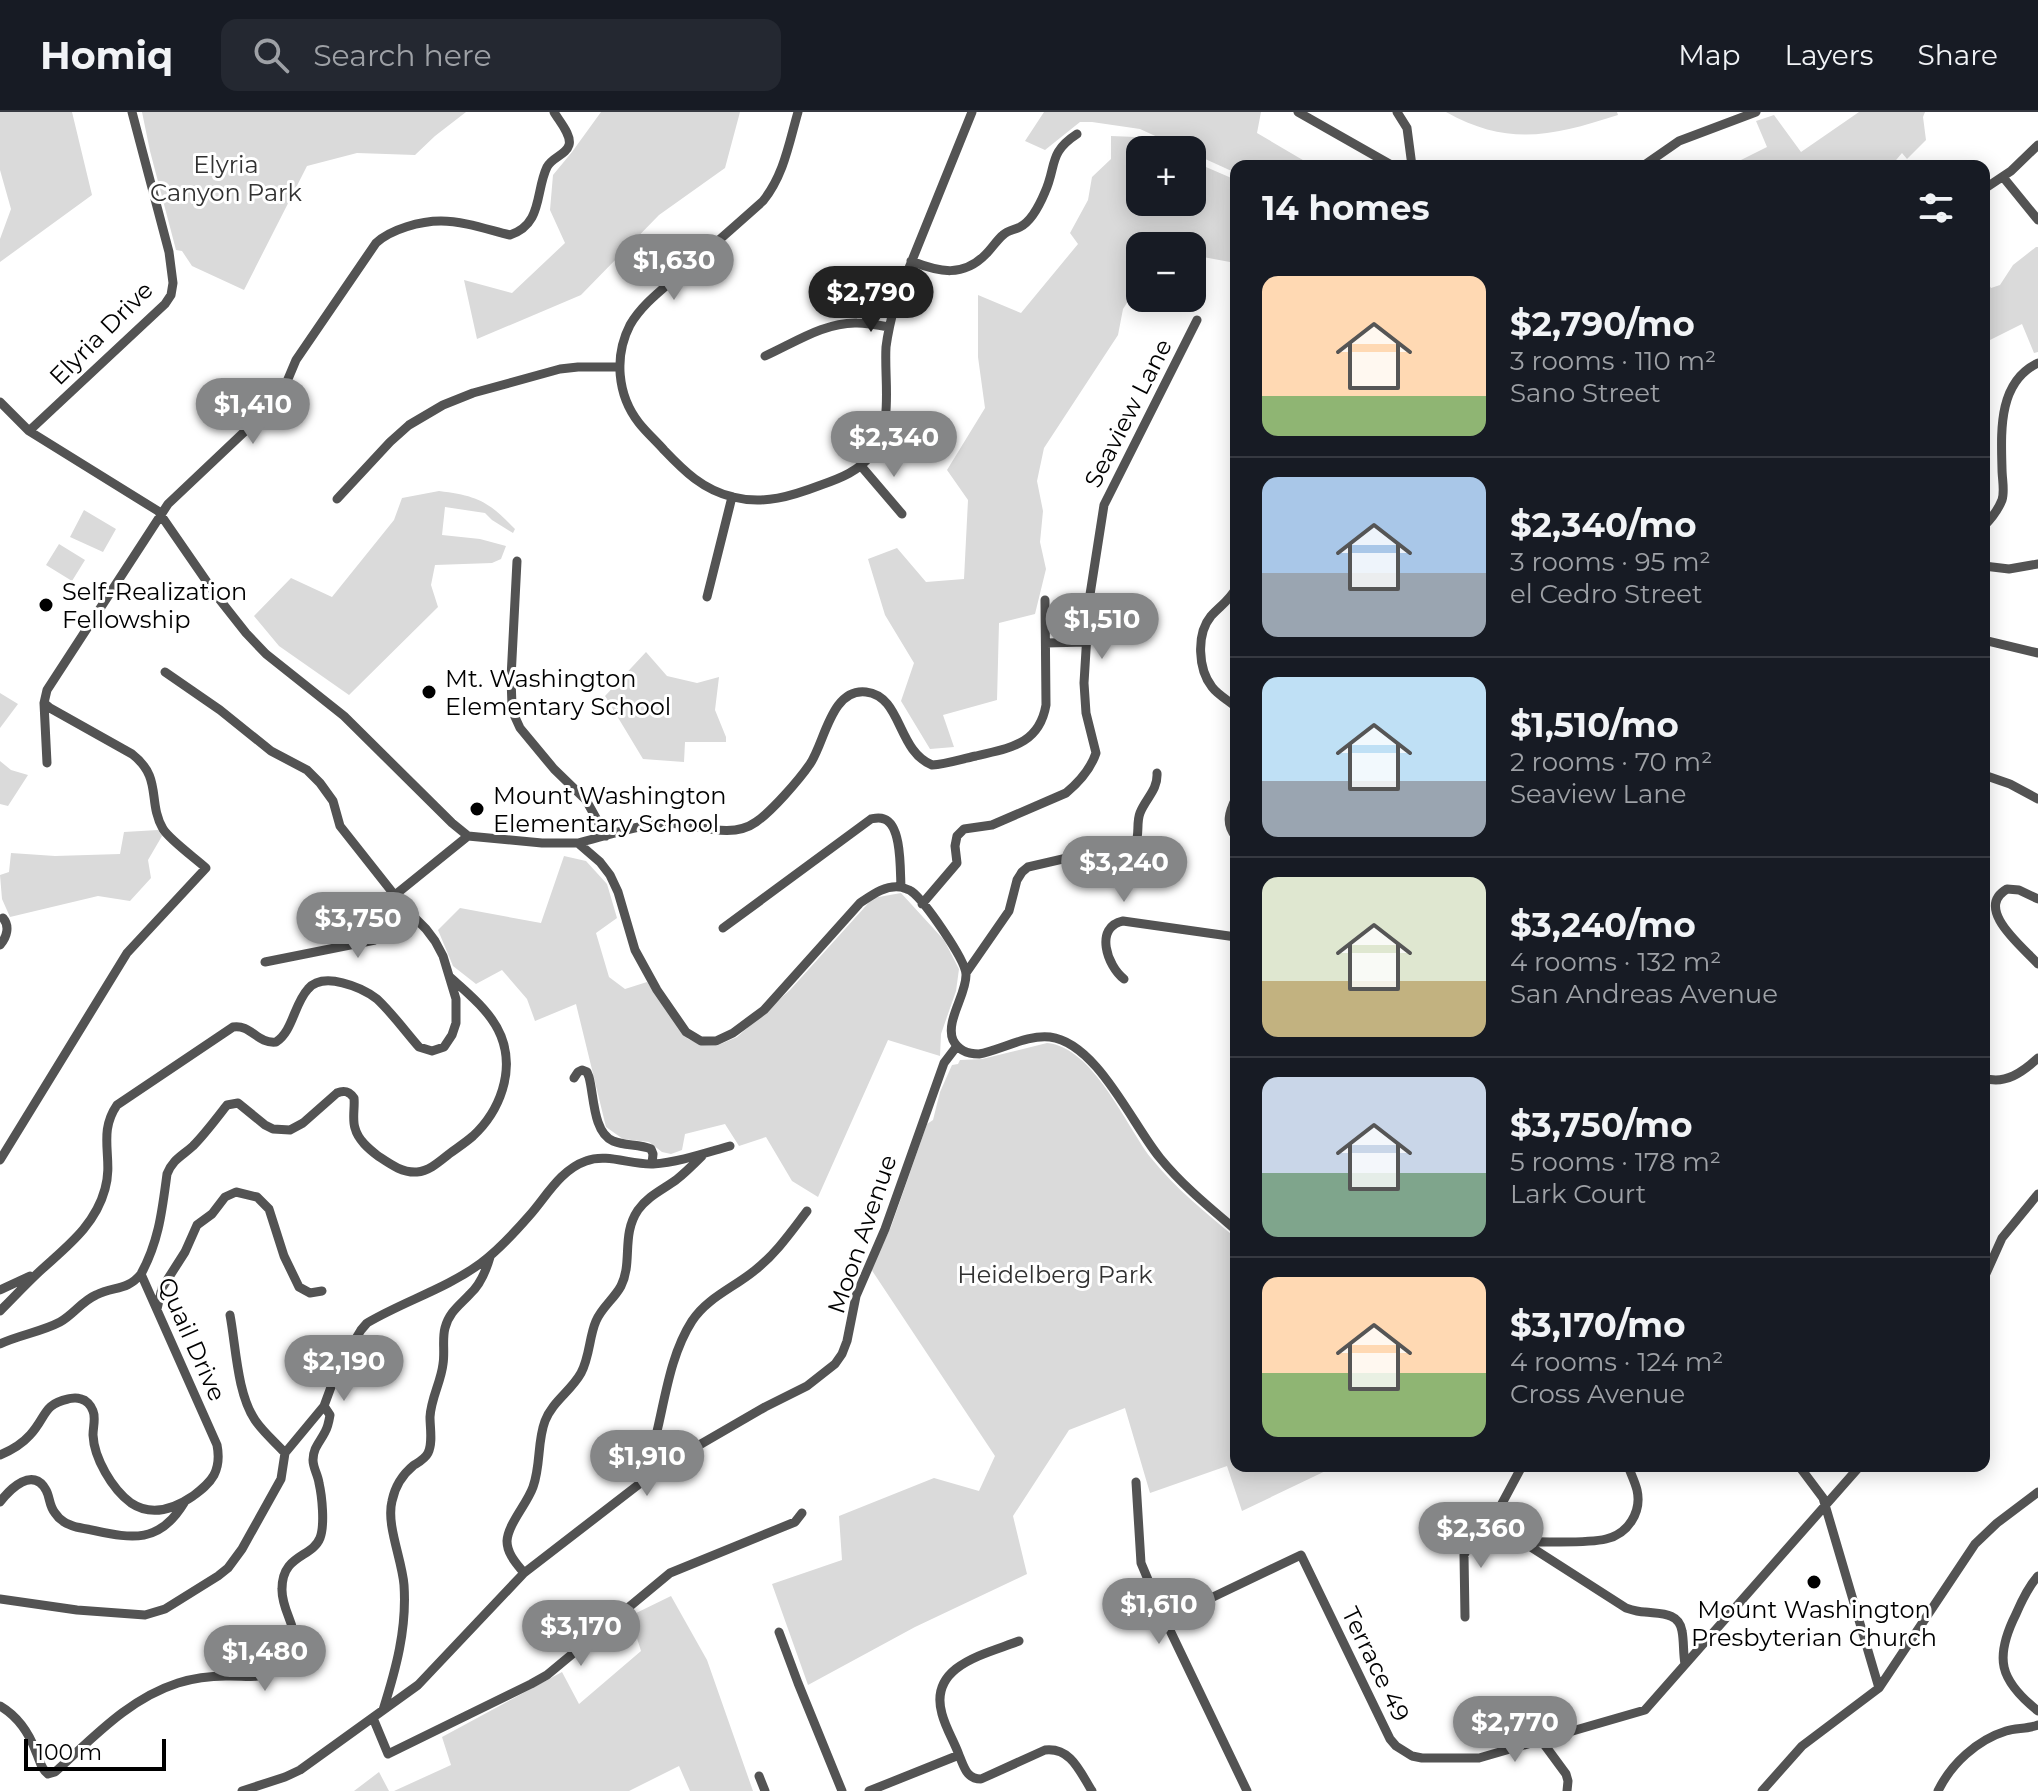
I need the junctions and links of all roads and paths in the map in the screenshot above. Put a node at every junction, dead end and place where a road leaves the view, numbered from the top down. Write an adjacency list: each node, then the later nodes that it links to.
1 (132, 112): 23 (street, Elyria Drive)
2 (554, 112): 27 (street)
3 (798, 112): 21 (street)
4 (972, 112): 16 (street)
5 (1298, 112): 10 (street)
6 (1397, 112): 11 (street)
7 (1756, 112): 12 (street)
8 (1077, 134): 16 (street)
9 (2038, 145): 13 (street)
10 (1382, 160)
11 (1411, 160)
12 (1652, 160)
13 (2003, 177): 14 (street); 15 (street)
14 (1990, 185)
15 (2038, 220)
16 (911, 261): 18 (street)
17 (1197, 320): 37 (street, Seaview Lane)
18 (889, 327): 19 (street); 24 (street)
19 (765, 356)
20 (2038, 363): 29 (street)
21 (620, 367): 25 (street); 26 (street)
22 (0, 402): 23 (street)
23 (29, 431): 27 (street)
24 (861, 466): 25 (street); 28 (street)
25 (732, 497): 33 (street)
26 (337, 499)
27 (162, 514): 41 (street); 47 (street)
28 (902, 514)
29 (1990, 519)
30 (517, 561): 48 (street)
31 (2038, 564): 32 (street)
32 (1990, 567)
33 (707, 597)
34 (1230, 598): 42 (street)
35 (1045, 600): 38 (street)
36 (1990, 641): 39 (street)
37 (1086, 642): 38 (street); 53 (street, Seaview Lane)
38 (1046, 643): 48 (street)
39 (2038, 653)
40 (165, 672): 51 (street)
41 (44, 703): 43 (street); 69 (street)
42 (1230, 703)
43 (47, 763)
44 (1157, 773): 60 (street)
45 (1990, 777): 46 (street)
46 (2038, 799)
47 (468, 836): 49 (street); 51 (street)
48 (606, 836): 49 (street)
49 (578, 843): 50 (street)
50 (901, 887): 53 (street); 55 (street)
51 (395, 895): 58 (street); 61 (street)
52 (2038, 899): 59 (street)
53 (922, 904): 60 (street)
54 (3, 918): 57 (street)
55 (723, 928)
56 (1230, 936): 62 (street)
57 (0, 945)
58 (265, 962)
59 (2038, 964)
60 (966, 973): 63 (street)
61 (449, 976): 76 (street); 77 (street, Quail Drive)
62 (1124, 979)
63 (957, 1046): 73 (street); 91 (street, Moon Avenue)
64 (2038, 1058): 66 (street)
65 (574, 1078): 70 (street)
66 (1990, 1080)
67 (730, 1146): 68 (street)
68 (705, 1153): 70 (street); 101 (street)
69 (0, 1160)
70 (652, 1164): 74 (street)
71 (2038, 1194): 75 (street)
72 (807, 1211): 91 (street)
73 (1230, 1225)
74 (491, 1256): 84 (street); 111 (street)
75 (1990, 1265)
76 (42, 1269): 78 (street); 81 (street)
77 (141, 1274): 80 (street, Quail Drive); 83 (street)
78 (0, 1290)
79 (322, 1291): 80 (street)
80 (157, 1309): 94 (street, Quail Drive)
81 (0, 1311)
82 (230, 1315): 85 (street)
83 (0, 1344)
84 (324, 1406): 85 (street); 110 (street)
85 (285, 1453): 103 (street)
86 (0, 1455): 94 (street, Quail Drive)
87 (1519, 1472): 99 (street)
88 (1630, 1472): 100 (street)
89 (1804, 1472): 96 (street)
90 (1855, 1472): 96 (street, Terrace 49)
91 (644, 1477): 101 (street, Moon Avenue)
92 (1136, 1482): 105 (street)
93 (2034, 1496): 97 (street); 109 (street)
94 (190, 1498): 95 (street)
95 (0, 1502)
96 (1825, 1506): 108 (street, Terrace 49); 109 (street)
97 (2038, 1507)
98 (802, 1513): 113 (street)
99 (1492, 1522): 100 (street); 104 (street)
100 (1523, 1542): 108 (street)
101 (524, 1573): 111 (street, Moon Avenue)
102 (2038, 1576): 112 (street)
103 (0, 1599)
104 (1465, 1617)
105 (1165, 1620): 115 (street, Terrace 49); 123 (street)
106 (779, 1632): 120 (street)
107 (1019, 1641): 116 (street)
108 (1685, 1664): 115 (street, Terrace 49)
109 (1879, 1688): 125 (street)
110 (0, 1706)
111 (383, 1710): 113 (street, Moon Avenue)
112 (2038, 1711)
113 (373, 1718): 118 (street, Moon Avenue)
114 (2038, 1725): 126 (street)
115 (1541, 1740): 124 (street)
116 (959, 1755): 121 (street); 122 (street)
117 (759, 1776): 119 (street)
118 (242, 1791)
119 (765, 1791)
120 (842, 1791)
121 (869, 1791)
122 (1092, 1791)
123 (1247, 1791)
124 (1567, 1791)
125 (1762, 1791)
126 (1938, 1791)

